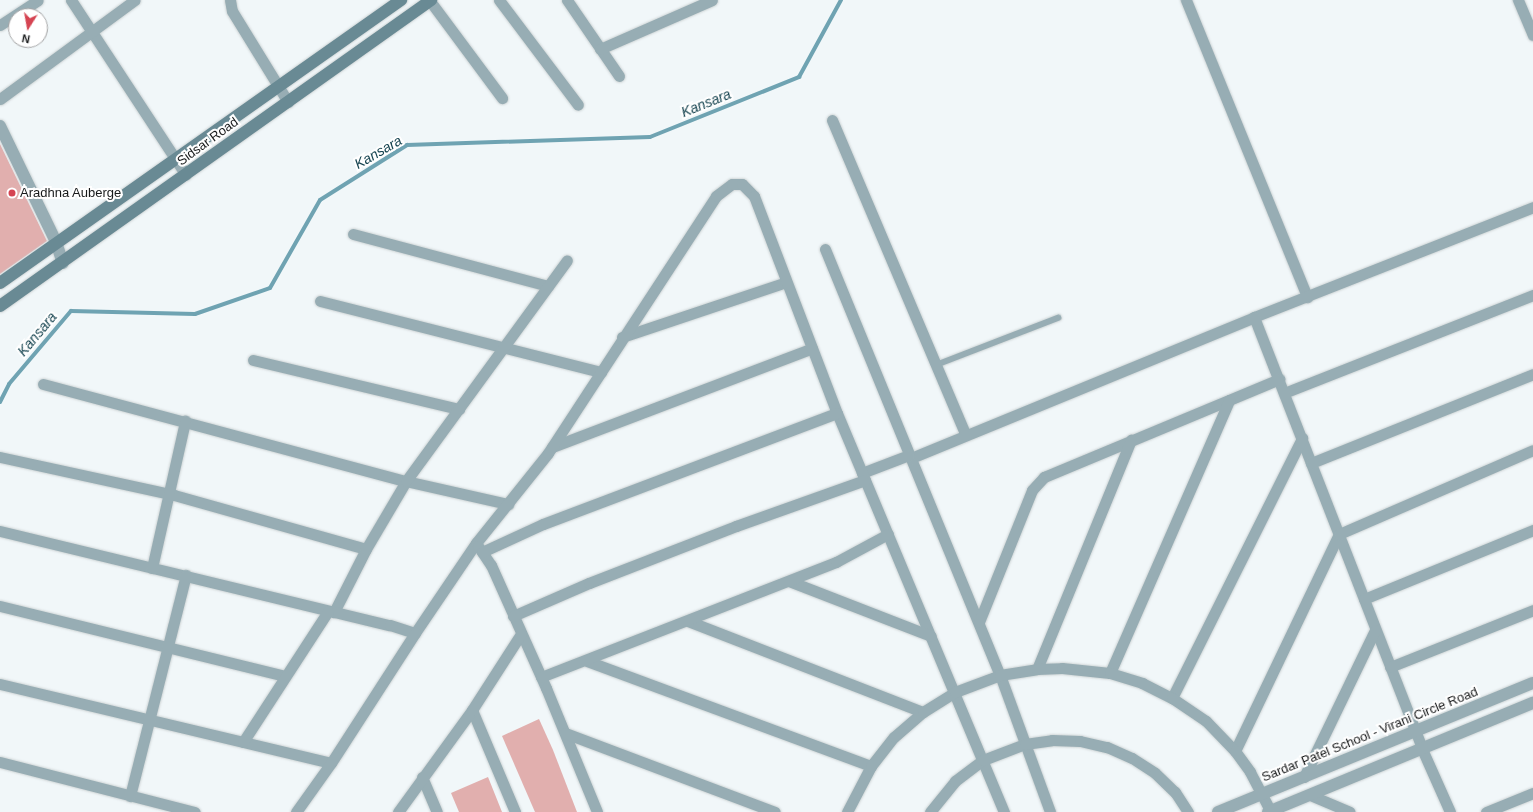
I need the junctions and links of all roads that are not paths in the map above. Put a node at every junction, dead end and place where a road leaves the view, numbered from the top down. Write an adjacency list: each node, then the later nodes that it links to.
1 (38, 0): 12 (street)
2 (71, 0): 13 (street)
3 (135, 0): 13 (street)
4 (230, 0): 17 (street)
5 (401, 0): 17 (main road, Sidsar Road)
6 (430, 0): 18 (street); 20 (main road, Sidsar Road)
7 (499, 0): 21 (street)
8 (567, 0): 15 (street)
9 (712, 0): 15 (street)
10 (1186, 0): 36 (street)
11 (1518, 0): 14 (street)
12 (0, 25)
13 (92, 32): 19 (street); 24 (street)
14 (1533, 35)
15 (600, 49): 16 (street)
16 (618, 76)
17 (279, 86): 20 (street); 24 (main road, Sidsar Road)
18 (502, 98)
19 (0, 99)
20 (288, 102): 25 (main road, Sidsar Road)
21 (578, 105)
22 (832, 120): 45 (street)
23 (0, 126): 28 (street)
24 (175, 159): 25 (street); 28 (main road, Sidsar Road)
25 (186, 175): 31 (main road, Sidsar Road)
26 (1533, 207): 36 (street)
27 (353, 234): 34 (street)
28 (56, 242): 31 (street); 33 (main road, Sidsar Road)
29 (825, 249): 61 (street)
30 (567, 260): 34 (street)
31 (63, 263): 38 (main road, Sidsar Road)
32 (786, 282): 41 (street); 41 (street); 43 (street)
33 (0, 283)
34 (548, 286): 42 (street)
35 (1533, 295): 50 (street)
36 (1307, 297): 39 (street)
37 (320, 302): 42 (street)
38 (0, 306)
39 (1254, 317): 48 (street); 55 (street)
40 (1058, 318): 45 (lane)
41 (622, 337): 46 (street)
42 (504, 348): 46 (street); 52 (street)
43 (812, 348): 53 (street); 58 (street)
44 (253, 360): 52 (street)
45 (936, 365): 55 (street)
46 (601, 372): 58 (street)
47 (1533, 374): 62 (street)
48 (1279, 379): 50 (street); 51 (street)
49 (43, 384): 54 (street)
50 (1284, 393): 56 (street)
51 (1229, 400): 57 (street); 91 (street)
52 (459, 409): 64 (street)
53 (837, 413): 63 (street); 71 (street)
54 (185, 421): 64 (street); 65 (street)
55 (966, 435): 61 (street)
56 (1302, 438): 62 (street); 98 (street)
57 (1131, 440): 82 (street); 90 (street)
58 (552, 447): 66 (street)
59 (1533, 450): 70 (street)
60 (0, 457): 65 (street)
61 (910, 457): 63 (street); 82 (street)
62 (1311, 463): 70 (street)
63 (863, 477): 69 (street); 80 (street)
64 (406, 481): 66 (street); 72 (street)
65 (168, 493): 72 (street); 73 (street)
66 (508, 504): 71 (street)
67 (1533, 530): 76 (street)
68 (0, 531): 73 (street)
69 (888, 534): 75 (street); 86 (street)
70 (1339, 534): 76 (street); 108 (street)
71 (479, 547): 80 (street); 84 (street)
72 (366, 549): 79 (street)
73 (152, 568): 74 (street)
74 (186, 575): 79 (street); 87 (street)
75 (789, 580): 81 (street); 86 (street)
76 (1364, 599): 83 (street)
77 (0, 606): 87 (street)
78 (1533, 610): 89 (street)
79 (331, 611): 84 (street); 93 (street)
80 (513, 616): 85 (street)
81 (688, 621): 88 (street); 101 (street)
82 (979, 622): 92 (street)
83 (1376, 630): 89 (street); 114 (street)
84 (415, 633): 111 (street)
85 (521, 634): 94 (street); 100 (street)
86 (931, 636): 97 (street)
87 (166, 647): 93 (street); 102 (street)
88 (587, 661): 94 (street); 112 (street)
89 (1390, 667): 103 (street)
90 (1037, 668): 91 (street); 92 (street)
91 (1110, 673): 98 (street)
92 (1000, 675): 97 (street); 106 (street)
93 (286, 676): 105 (street)
94 (541, 677): 104 (street)
95 (0, 684): 102 (street)
96 (1533, 684): 103 (street, Sardar Patel School - Virani Circle Road)
97 (955, 692): 101 (street); 109 (street)
98 (1172, 698): 108 (street)
99 (1533, 704): 107 (street)
100 (472, 710): 113 (street); 123 (street)
101 (923, 712): 112 (street)
102 (147, 719): 105 (street); 118 (street)
103 (1415, 732): 107 (street); 114 (street, Sardar Patel School - Virani Circle Road)
104 (565, 733): 124 (street); 125 (street)
105 (243, 742): 111 (street)
106 (1025, 744): 109 (street); 129 (street); 130 (street)
107 (1422, 749): 117 (street); 134 (street)
108 (1235, 751): 116 (street)
109 (983, 760): 127 (street); 128 (street)
110 (0, 762): 118 (street)
111 (331, 763): 120 (street)
112 (871, 766): 126 (street)
113 (422, 777): 121 (street); 122 (street)
114 (1304, 777): 116 (street, Sardar Patel School - Virani Circle Road)
115 (1533, 793): 135 (street)
116 (1263, 794): 131 (street, Sardar Patel School - Virani Circle Road); 132 (street)
117 (1310, 795): 132 (street); 133 (street)
118 (130, 796): 119 (street)
119 (195, 812)
120 (296, 812)
121 (398, 812)
122 (437, 812)
123 (515, 812)
124 (597, 812)
125 (775, 812)
126 (848, 812)
127 (930, 812)
128 (1004, 812)
129 (1050, 812)
130 (1188, 812)
131 (1218, 812)
132 (1270, 812)
133 (1350, 812)
134 (1450, 812)
135 (1486, 812)

